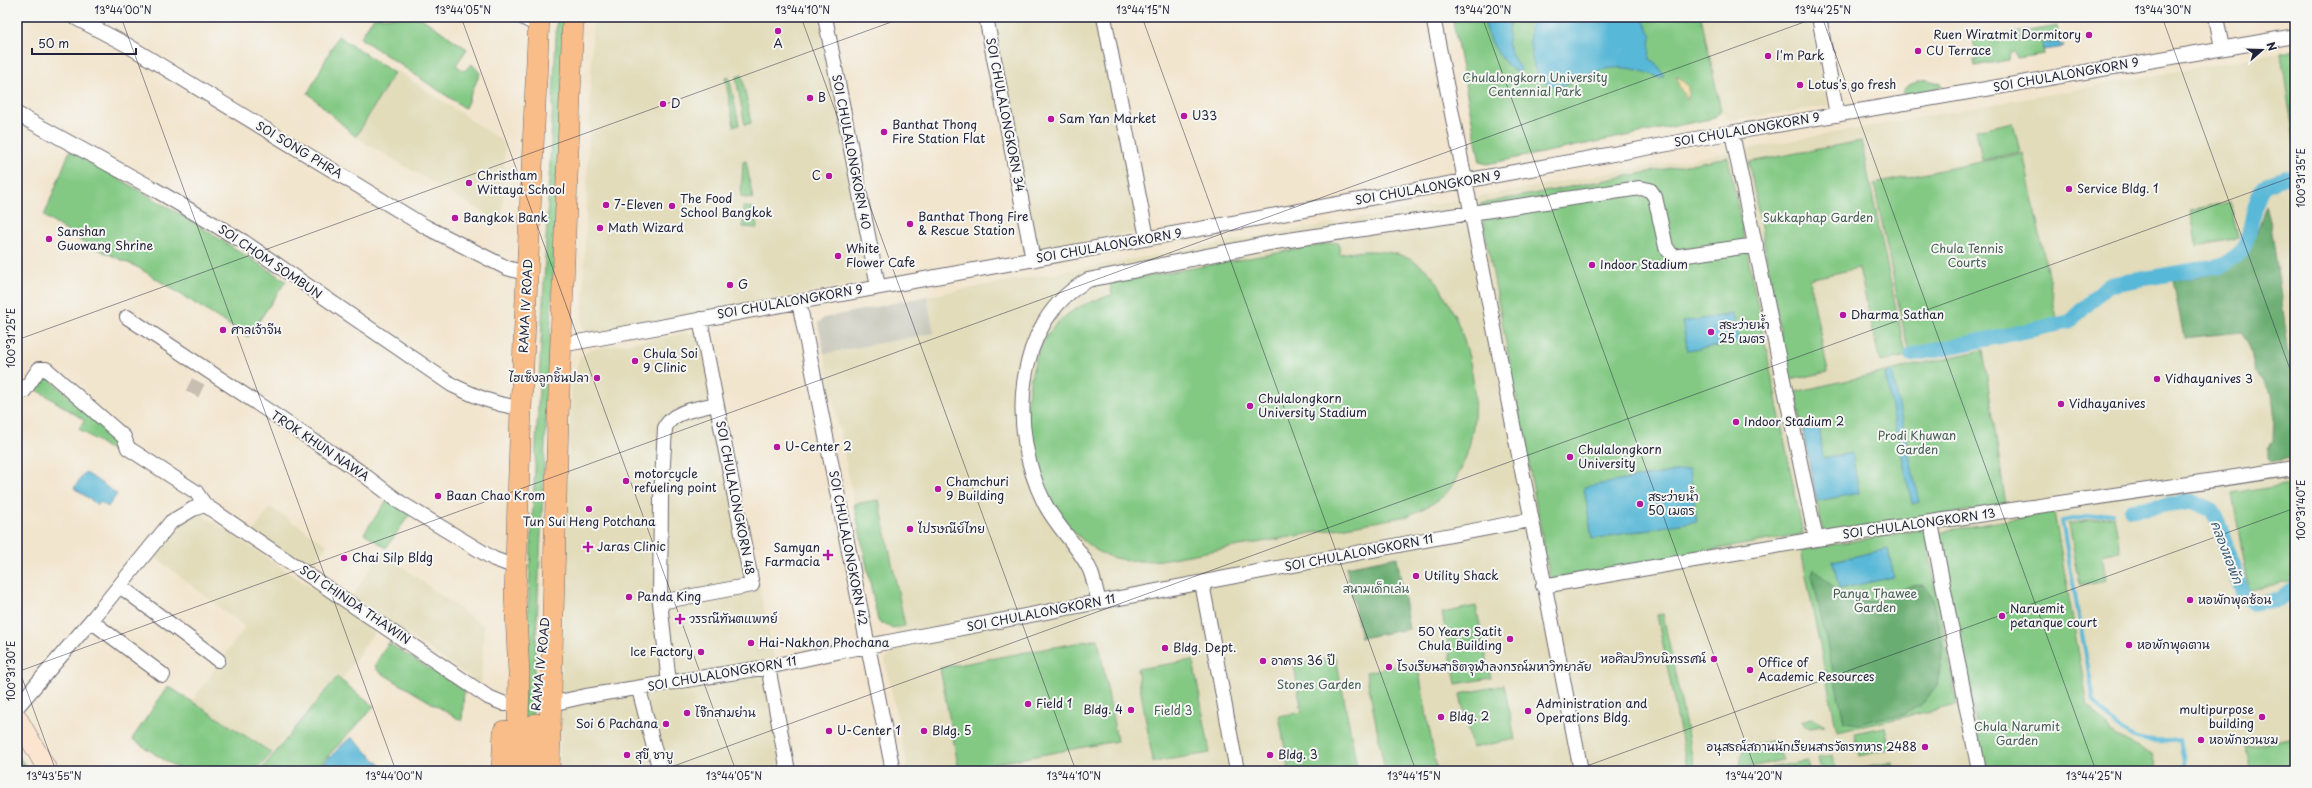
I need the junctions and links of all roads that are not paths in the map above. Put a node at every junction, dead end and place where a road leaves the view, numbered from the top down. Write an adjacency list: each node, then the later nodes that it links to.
1 (74, 17): 20 (street, SOI SONG PHRA)
2 (573, 17): 25 (main road, RAMA IV ROAD)
3 (825, 17): 21 (street, SOI CHULALONGKORN 40)
4 (986, 17): 19 (street, SOI CHULALONGKORN 34)
5 (1104, 17): 17 (street)
6 (1433, 17): 15 (street)
7 (1819, 17): 13 (street)
8 (2216, 17): 11 (street)
9 (533, 20): 20 (main road, RAMA IV ROAD)
10 (2295, 36): 11 (street, SOI CHULALONGKORN 9)
11 (2222, 48): 13 (street, SOI CHULALONGKORN 9)
12 (17, 114): 28 (street, SOI CHOM SOMBUN)
13 (1837, 115): 14 (street, SOI CHULALONGKORN 9)
14 (1732, 133): 15 (street, SOI CHULALONGKORN 9); 18 (street)
15 (1465, 181): 16 (street); 17 (street, SOI CHULALONGKORN 9)
16 (1470, 212): 18 (street); 31 (street); 41 (street)
17 (1147, 238): 19 (street, SOI CHULALONGKORN 9)
18 (1756, 245): 33 (street)
19 (1033, 260): 21 (street, SOI CHULALONGKORN 9)
20 (528, 274): 28 (main road, RAMA IV ROAD)
21 (878, 286): 22 (street, SOI CHULALONGKORN 9)
22 (799, 302): 24 (street, SOI CHULALONGKORN 9); 43 (street, SOI CHULALONGKORN 42)
23 (127, 317): 35 (street, TROK KHUN NAWA)
24 (700, 318): 25 (street, SOI CHULALONGKORN 9); 27 (street, SOI CHULALONGKORN 48)
25 (561, 345): 34 (main road, RAMA IV ROAD)
26 (17, 392): 30 (street, SOI CHINDA THAWIN)
27 (716, 404): 40 (street); 40 (street, SOI CHULALONGKORN 48)
28 (521, 408): 35 (main road, RAMA IV ROAD)
29 (2295, 468): 32 (street, SOI CHULALONGKORN 13)
30 (205, 506): 37 (street); 49 (street, SOI CHINDA THAWIN)
31 (1530, 520): 36 (street, SOI CHULALONGKORN 11); 38 (street)
32 (1931, 524): 33 (street, SOI CHULALONGKORN 13); 63 (street)
33 (1816, 539): 38 (street, SOI CHULALONGKORN 13)
34 (555, 558): 50 (main road, RAMA IV ROAD); 56 (main road, RAMA IV ROAD)
35 (516, 567): 39 (main road, RAMA IV ROAD)
36 (1202, 583): 41 (street, SOI CHULALONGKORN 11); 61 (street)
37 (120, 586): 42 (street); 44 (street)
38 (1543, 586): 62 (street)
39 (516, 595): 49 (main road, RAMA IV ROAD); 55 (main road, RAMA IV ROAD)
40 (660, 602): 47 (street)
41 (1099, 602): 43 (street, SOI CHULALONGKORN 11)
42 (91, 621): 46 (street); 51 (street)
43 (868, 646): 45 (street, SOI CHULALONGKORN 11); 60 (street, SOI CHULALONGKORN 42)
44 (218, 660)
45 (768, 666): 47 (street, SOI CHULALONGKORN 11); 59 (street)
46 (163, 675)
47 (669, 683): 48 (street, SOI CHULALONGKORN 11)
48 (639, 688): 50 (street, SOI CHULALONGKORN 11); 58 (street)
49 (505, 704): 54 (main road, RAMA IV ROAD)
50 (551, 704): 57 (main road, RAMA IV ROAD)
51 (17, 707)
52 (17, 717): 53 (main road)
53 (48, 771)
54 (502, 771)
55 (516, 771)
56 (534, 771)
57 (549, 771)
58 (660, 771)
59 (788, 771)
60 (893, 771)
61 (1237, 771)
62 (1581, 771)
63 (1979, 771)

